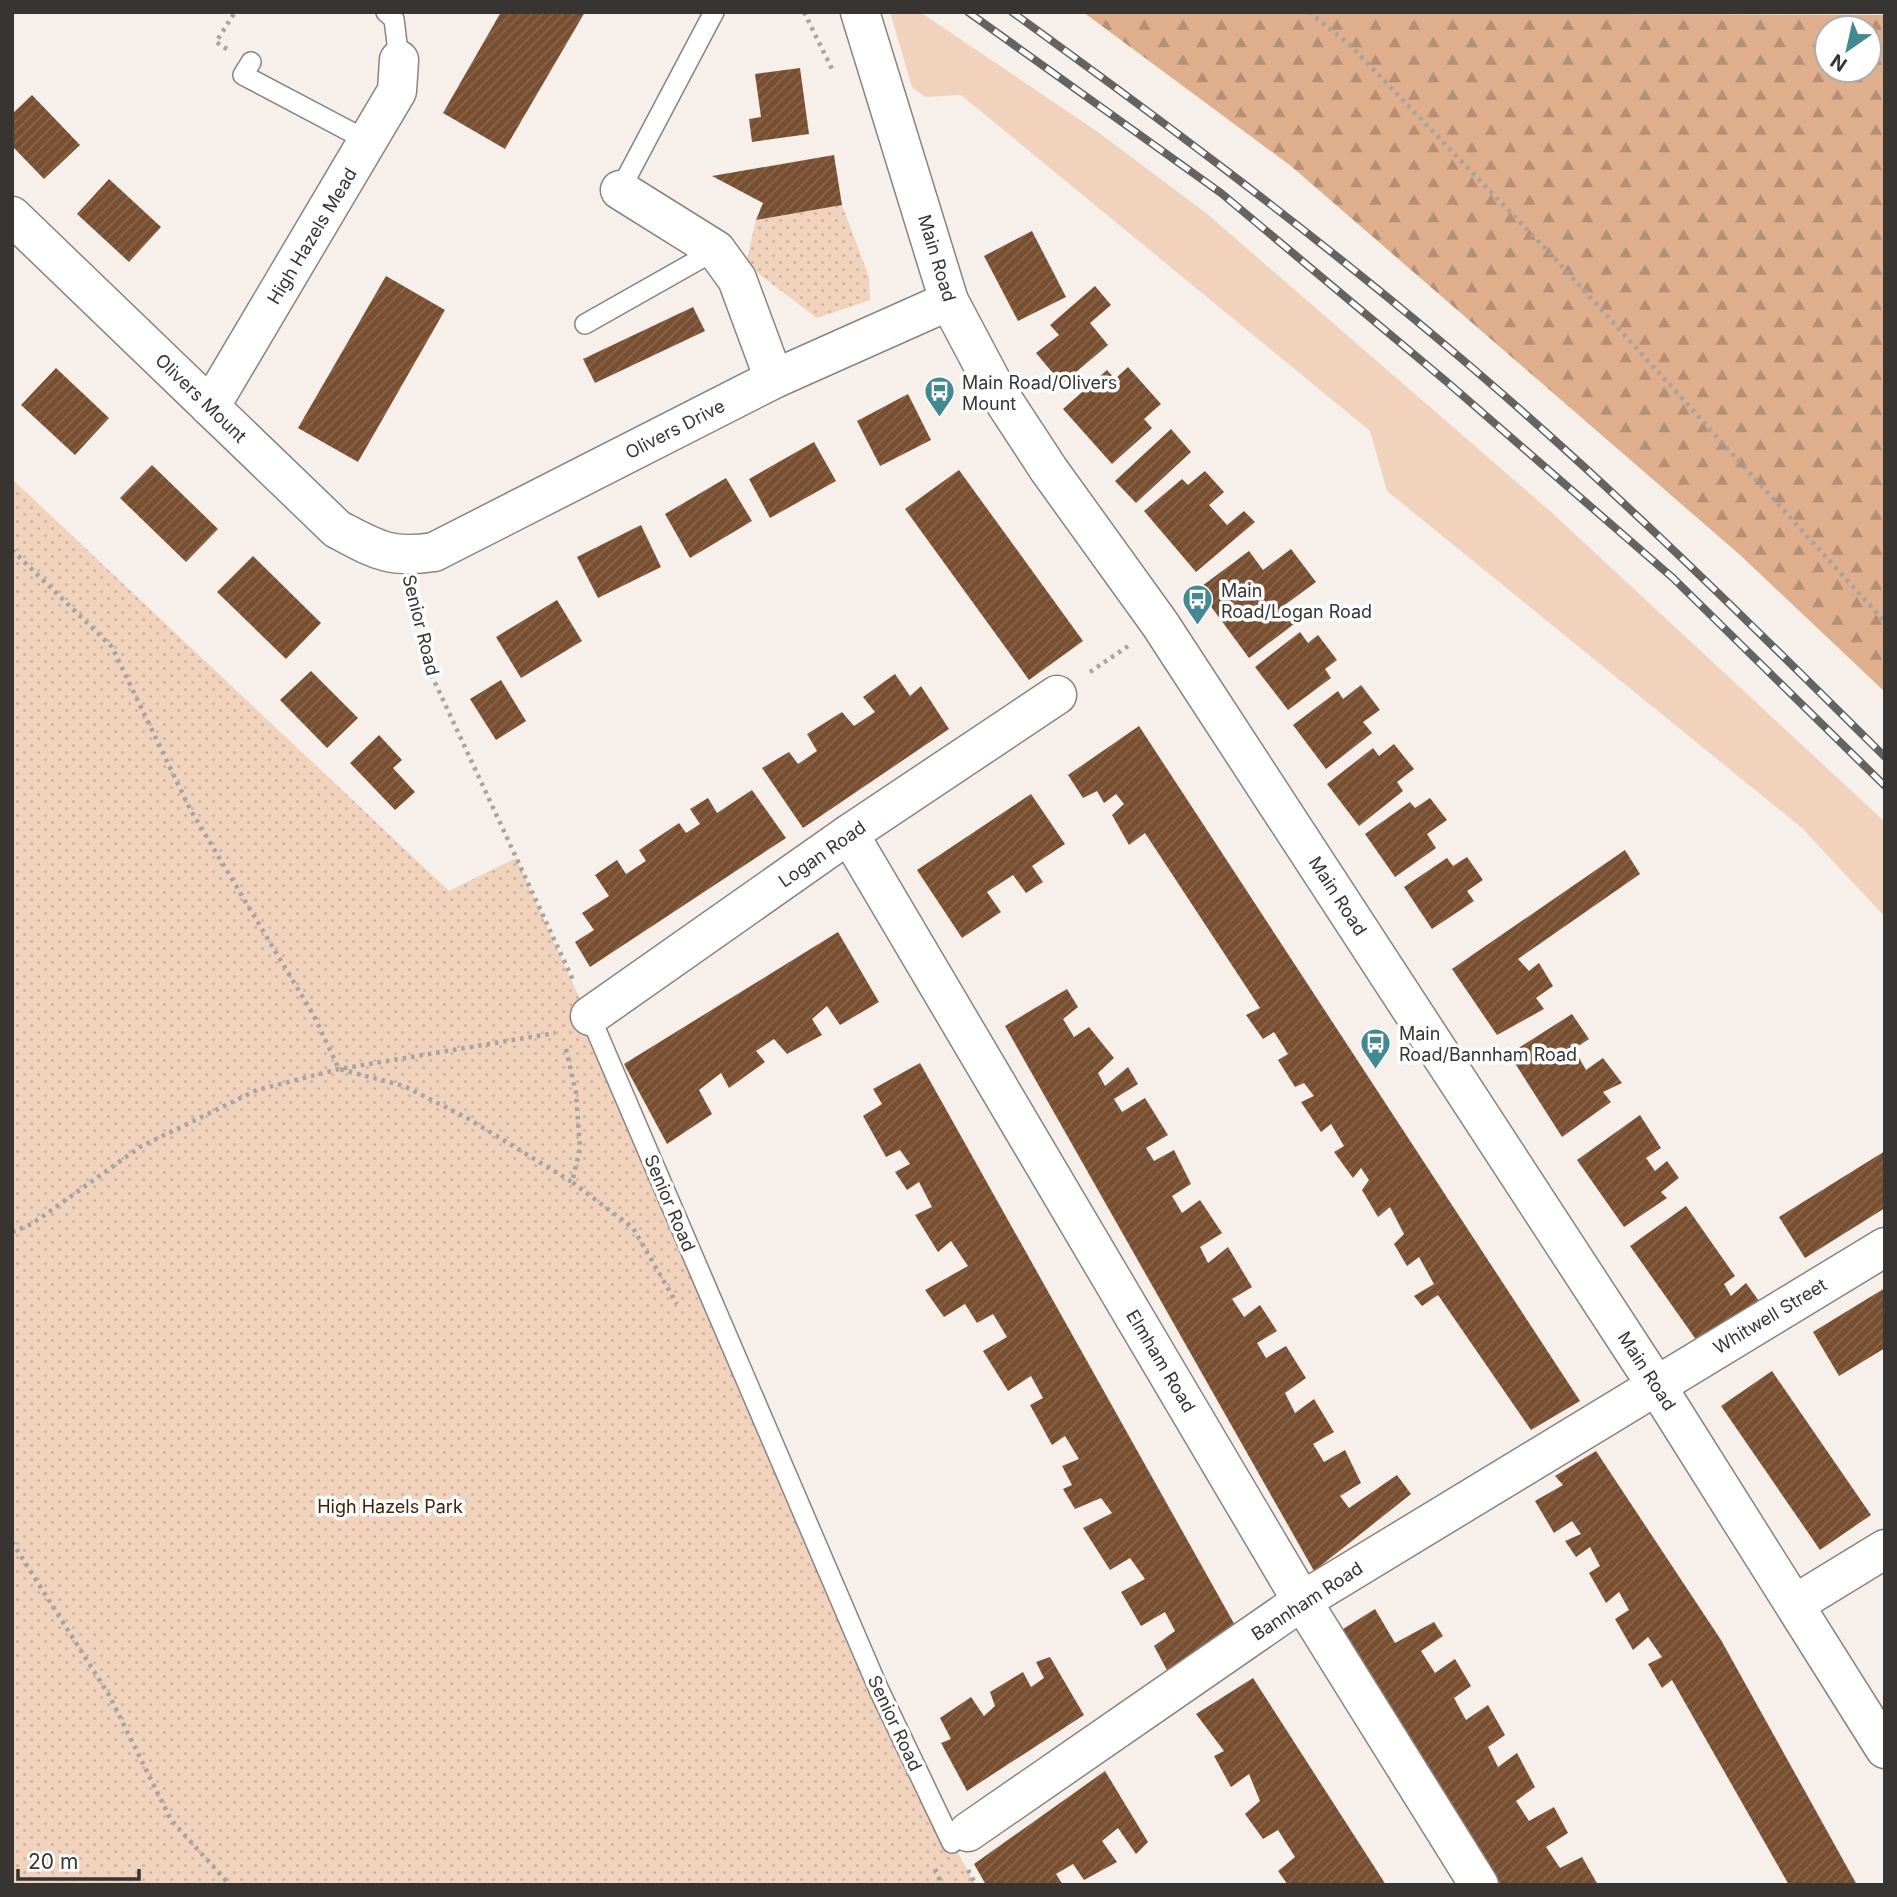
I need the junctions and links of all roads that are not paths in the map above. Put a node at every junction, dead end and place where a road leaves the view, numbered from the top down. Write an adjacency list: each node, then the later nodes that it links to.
1 (386, 12): 4 (lane)
2 (714, 12): 7 (lane)
3 (860, 12): 10 (street, Main Road)
4 (399, 60): 6 (street, High Hazels Mead)
5 (251, 62): 6 (lane)
6 (368, 141): 13 (street, High Hazels Mead)
7 (620, 190): 9 (street)
8 (12, 216): 13 (street, Olivers Mount)
9 (716, 250): 11 (lane); 12 (street)
10 (948, 301): 12 (street, Olivers Drive); 19 (street, Main Road)
11 (585, 324)
12 (774, 379): 14 (street, Olivers Drive)
13 (210, 407): 14 (street, Olivers Mount)
14 (404, 557)
15 (1057, 695): 16 (street, Logan Road)
16 (849, 834): 17 (street, Logan Road); 21 (street, Elmham Road)
17 (576, 1024): 24 (lane, Senior Road)
18 (1885, 1247): 19 (street, Whitwell Street)
19 (1656, 1385): 21 (street, Bannham Road); 22 (street, Main Road)
20 (1885, 1549): 22 (street)
21 (1302, 1601): 24 (street, Bannham Road); 25 (street, Elmham Road)
22 (1795, 1604): 23 (street, Main Road)
23 (1885, 1749)
24 (960, 1837)
25 (1479, 1885)

